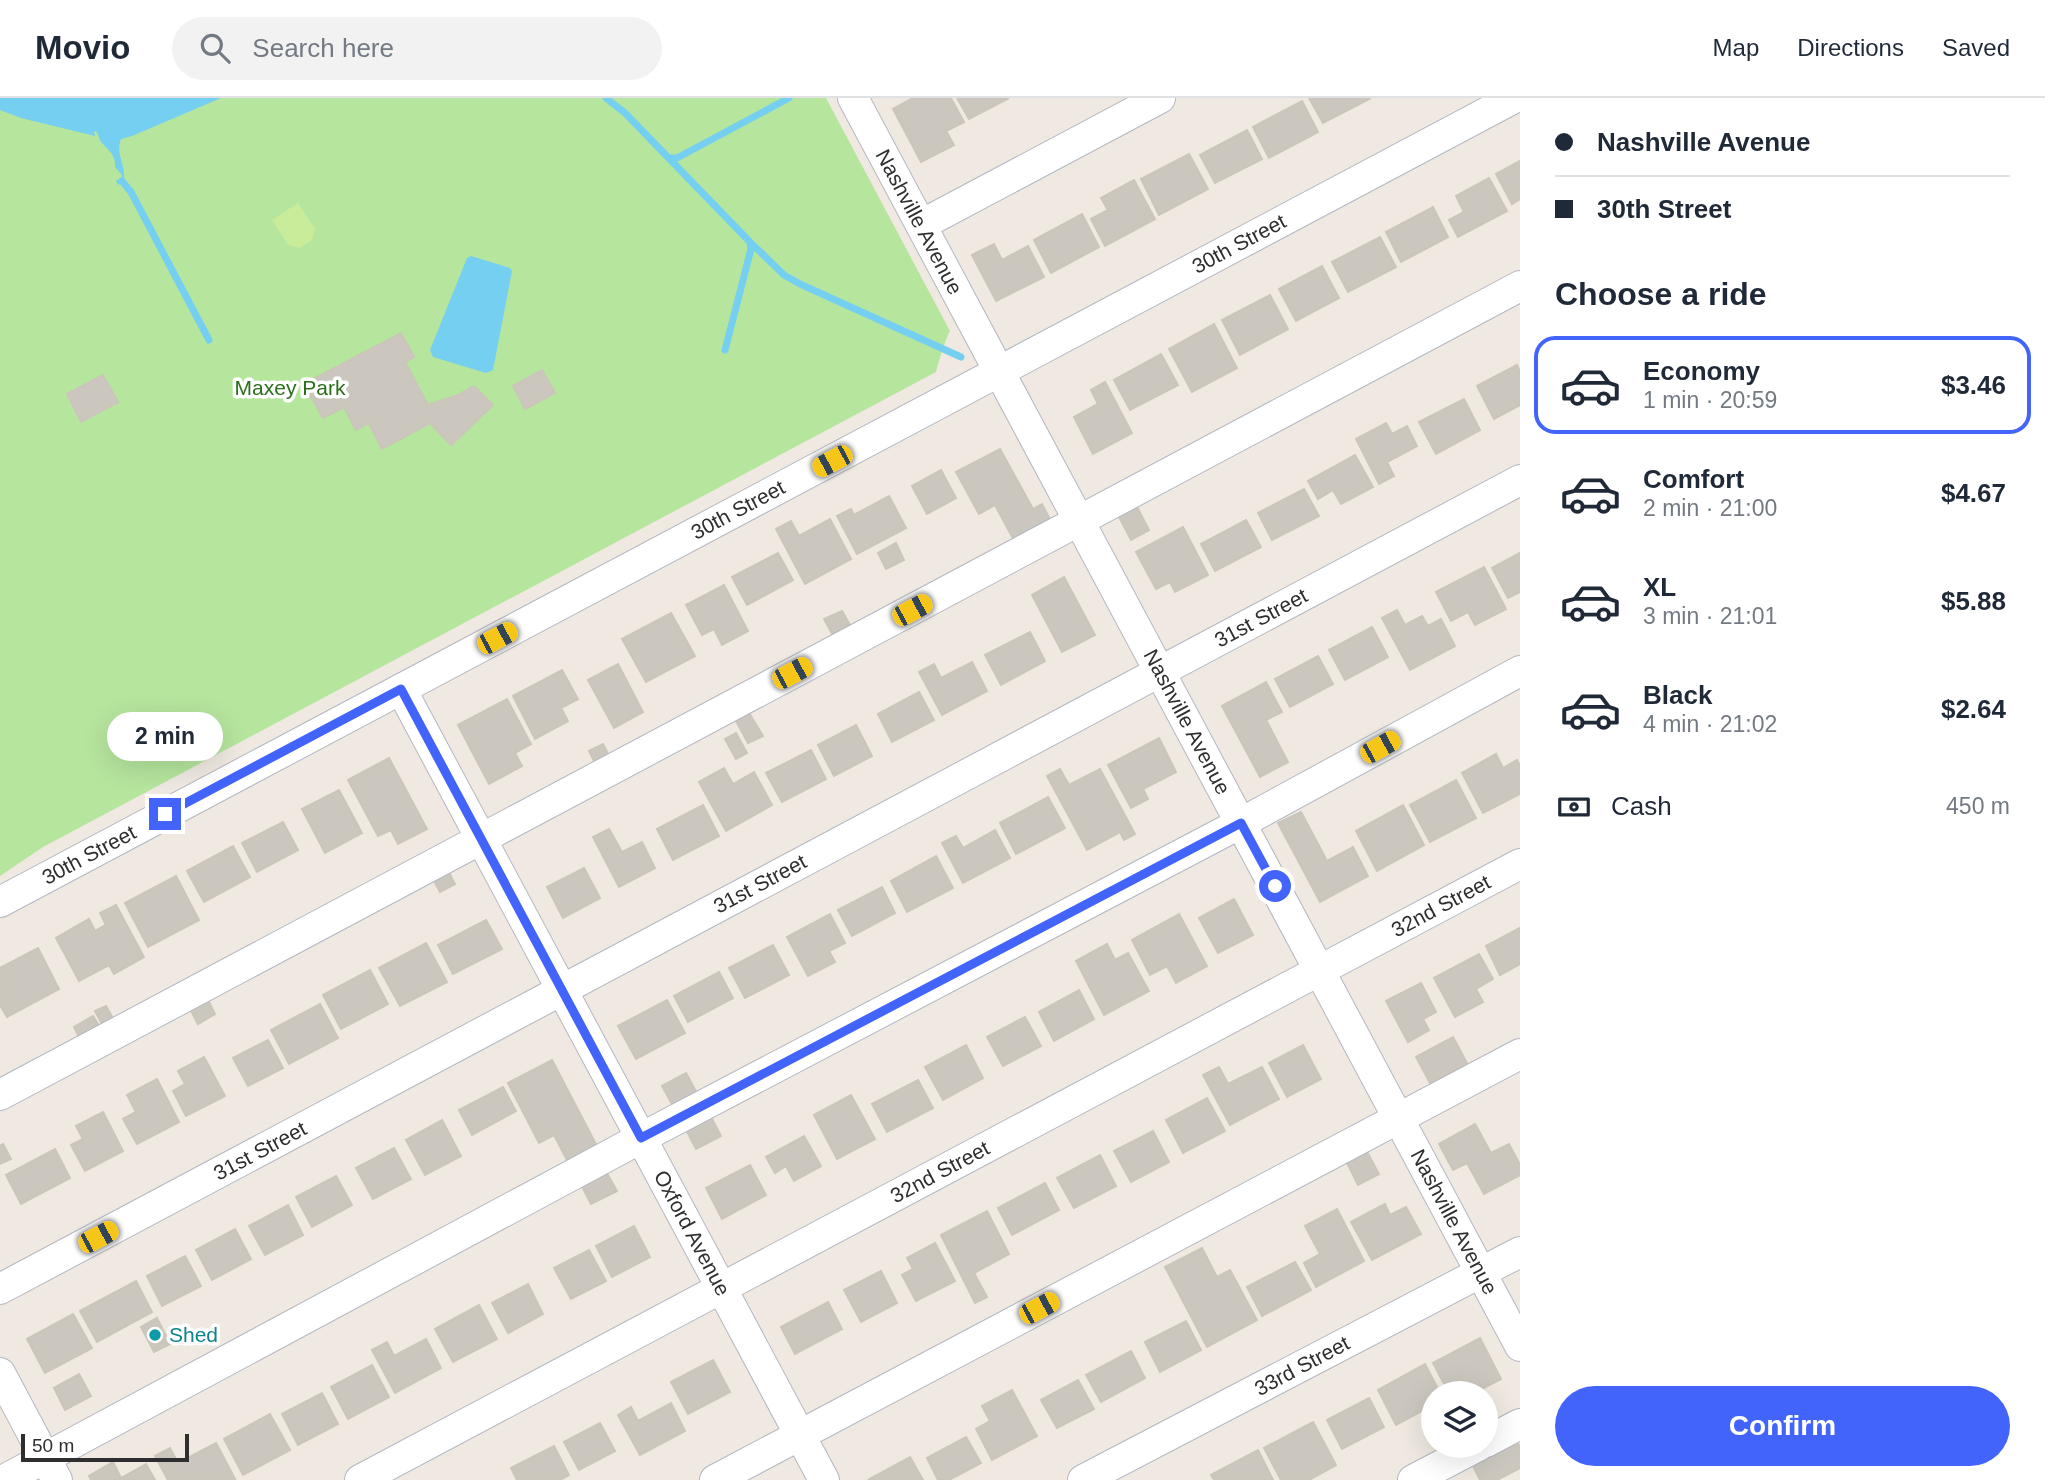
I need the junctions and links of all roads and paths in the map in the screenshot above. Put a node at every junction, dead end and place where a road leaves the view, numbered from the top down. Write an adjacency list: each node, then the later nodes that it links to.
1 (853, 98): 4 (street, Nashville Avenue)
2 (1160, 98): 4 (street)
3 (1514, 98): 6 (street, 30th Street)
4 (921, 225): 6 (street, Nashville Avenue)
5 (1520, 286): 8 (street)
6 (999, 372): 8 (street, Nashville Avenue); 11 (street, 30th Street)
7 (1520, 480): 10 (street, 31st Street)
8 (1079, 520): 10 (street, Nashville Avenue); 13 (street)
9 (1520, 671): 12 (street)
10 (1160, 672): 12 (street, Nashville Avenue); 17 (street, 31st Street)
11 (401, 689): 13 (street, Oxford Avenue); 15 (street, 30th Street)
12 (1241, 823): 16 (street, Nashville Avenue); 21 (street)
13 (481, 839): 17 (street, Oxford Avenue); 19 (street)
14 (1520, 864): 16 (street, 32nd Street)
15 (0, 902)
16 (1320, 971): 20 (street, Nashville Avenue); 24 (street, 32nd Street)
17 (562, 990): 21 (street, Oxford Avenue); 25 (street, 31st Street)
18 (1520, 1054): 20 (street)
19 (0, 1095)
20 (1399, 1119): 23 (street, Nashville Avenue); 29 (street)
21 (641, 1138): 24 (street, Oxford Avenue); 32 (street)
22 (1520, 1251): 23 (street, 33rd Street)
23 (1481, 1272): 26 (street, Nashville Avenue); 37 (street, 33rd Street)
24 (722, 1288): 29 (street, Oxford Avenue); 34 (street, 32nd Street)
25 (0, 1289)
26 (1520, 1346)
27 (0, 1374): 32 (street)
28 (1520, 1423): 30 (street)
29 (800, 1434): 35 (street); 36 (street, Oxford Avenue)
30 (1498, 1435)
31 (1455, 1458): 38 (street)
32 (51, 1469): 33 (street)
33 (4, 1480)
34 (360, 1480)
35 (715, 1480)
36 (824, 1480)
37 (1083, 1480)
38 (1413, 1480)

